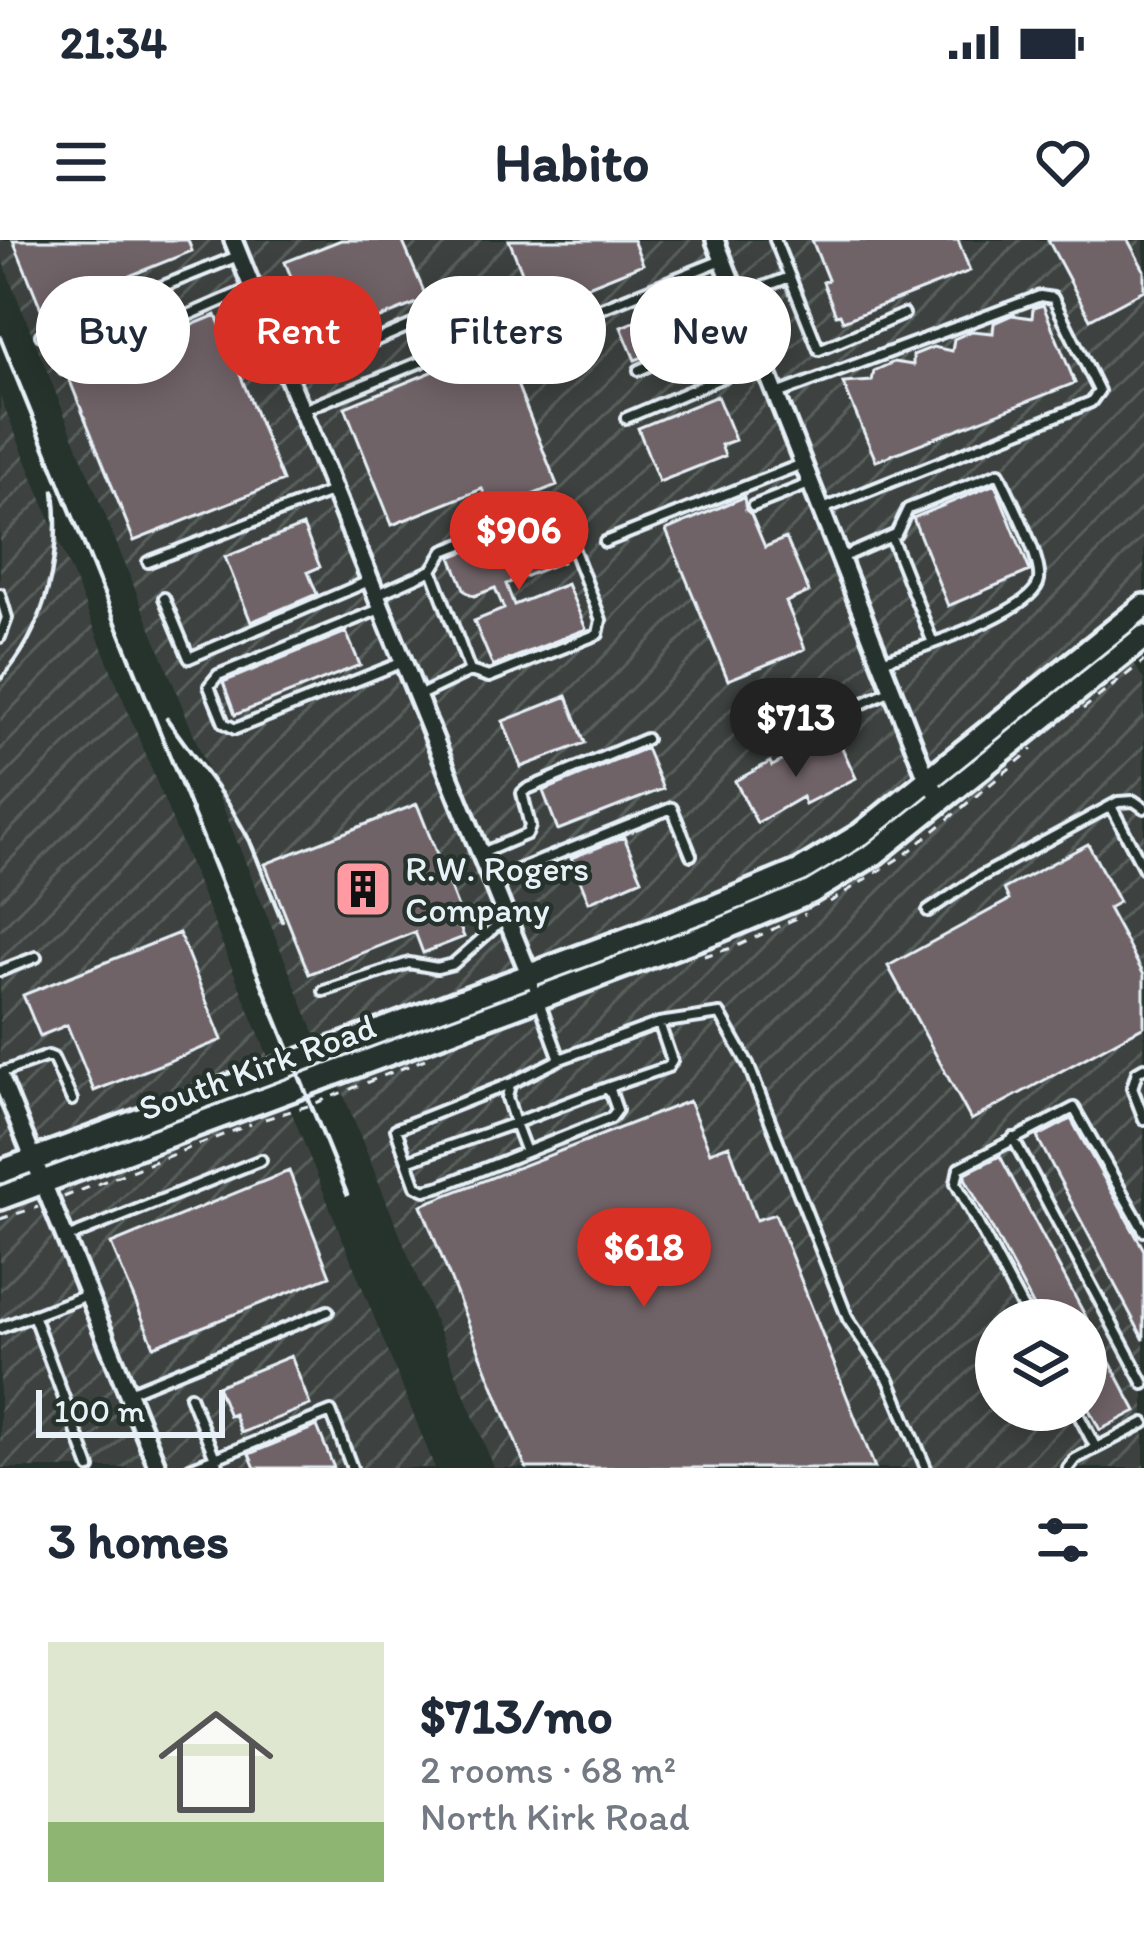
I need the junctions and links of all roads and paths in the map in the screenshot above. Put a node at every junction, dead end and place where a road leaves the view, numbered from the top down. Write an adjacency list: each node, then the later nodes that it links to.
1 (715, 240): 4 (street)
2 (775, 240): 8 (lane)
3 (236, 248): 5 (lane); 6 (street)
4 (723, 260): 7 (street); 10 (lane)
5 (173, 276)
6 (247, 276)
7 (729, 276)
8 (790, 276)
9 (791, 280): 11 (lane)
10 (606, 307)
11 (904, 314)
12 (406, 368): 17 (lane)
13 (291, 384): 17 (street)
14 (706, 384): 18 (lane)
15 (772, 384): 16 (street)
16 (776, 394): 19 (street); 23 (lane)
17 (302, 410): 21 (street)
18 (626, 418)
19 (803, 464): 20 (street); 25 (lane)
20 (811, 483): 22 (lane); 23 (street)
21 (334, 490): 27 (lane); 30 (street)
22 (753, 506)
23 (821, 510): 26 (street)
24 (891, 537): 26 (lane); 35 (lane); 35 (lane)
25 (605, 542)
26 (840, 558): 37 (street)
27 (148, 562)
28 (432, 570): 30 (lane); 38 (lane); 38 (lane)
29 (0, 594): 33 (lane)
30 (376, 595): 31 (lane); 36 (street); 36 (lane)
31 (164, 598)
32 (1144, 606): 43 (main road, South Kirk Road)
33 (0, 637)
34 (1144, 637): 44 (main road, South Kirk Road)
35 (932, 643): 37 (lane)
36 (403, 662): 40 (street)
37 (881, 662): 39 (street)
38 (470, 671): 40 (lane)
39 (892, 690): 42 (lane); 43 (street)
40 (417, 696): 47 (street)
41 (646, 739): 47 (lane)
42 (769, 748)
43 (928, 781): 44 (street); 55 (main road, South Kirk Road)
44 (943, 800): 57 (main road, South Kirk Road)
45 (1111, 806): 46 (lane); 49 (lane); 51 (lane)
46 (1144, 808)
47 (481, 854): 50 (street)
48 (691, 855): 50 (lane)
49 (1144, 869)
50 (491, 880): 52 (street)
51 (928, 911)
52 (506, 916): 55 (street); 56 (lane)
53 (36, 957): 54 (lane)
54 (0, 971)
55 (530, 976): 57 (lane); 69 (main road, South Kirk Road)
56 (324, 991)
57 (538, 998): 59 (lane); 73 (main road, South Kirk Road)
58 (659, 1023): 59 (lane); 63 (lane); 93 (lane)
59 (560, 1059): 62 (lane)
60 (1144, 1068): 65 (lane)
61 (0, 1074): 64 (lane); 69 (street)
62 (510, 1084): 66 (lane); 71 (lane)
63 (609, 1087): 66 (lane); 68 (lane)
64 (72, 1100)
65 (1144, 1119)
66 (515, 1123): 68 (lane); 71 (lane)
67 (1013, 1138): 75 (lane); 78 (lane); 82 (lane)
68 (526, 1153): 71 (lane)
69 (34, 1159): 72 (main road, South Kirk Road); 73 (street)
70 (261, 1160): 76 (lane)
71 (407, 1161)
72 (0, 1172)
73 (42, 1182): 74 (main road, South Kirk Road); 76 (street)
74 (0, 1198)
75 (1144, 1232)
76 (66, 1238): 77 (street)
77 (89, 1294): 80 (lane); 83 (street)
78 (1018, 1299)
79 (328, 1311): 83 (lane)
80 (33, 1315): 81 (lane); 89 (lane)
81 (0, 1328)
82 (1144, 1384)
83 (128, 1393): 90 (street)
84 (190, 1396): 88 (lane)
85 (1144, 1423): 87 (lane)
86 (1087, 1431): 87 (lane)
87 (1096, 1448): 94 (lane)
88 (217, 1463): 91 (lane); 92 (lane)
89 (90, 1468)
90 (158, 1468)
91 (190, 1468)
92 (352, 1468)
93 (926, 1468)
94 (1068, 1468)

